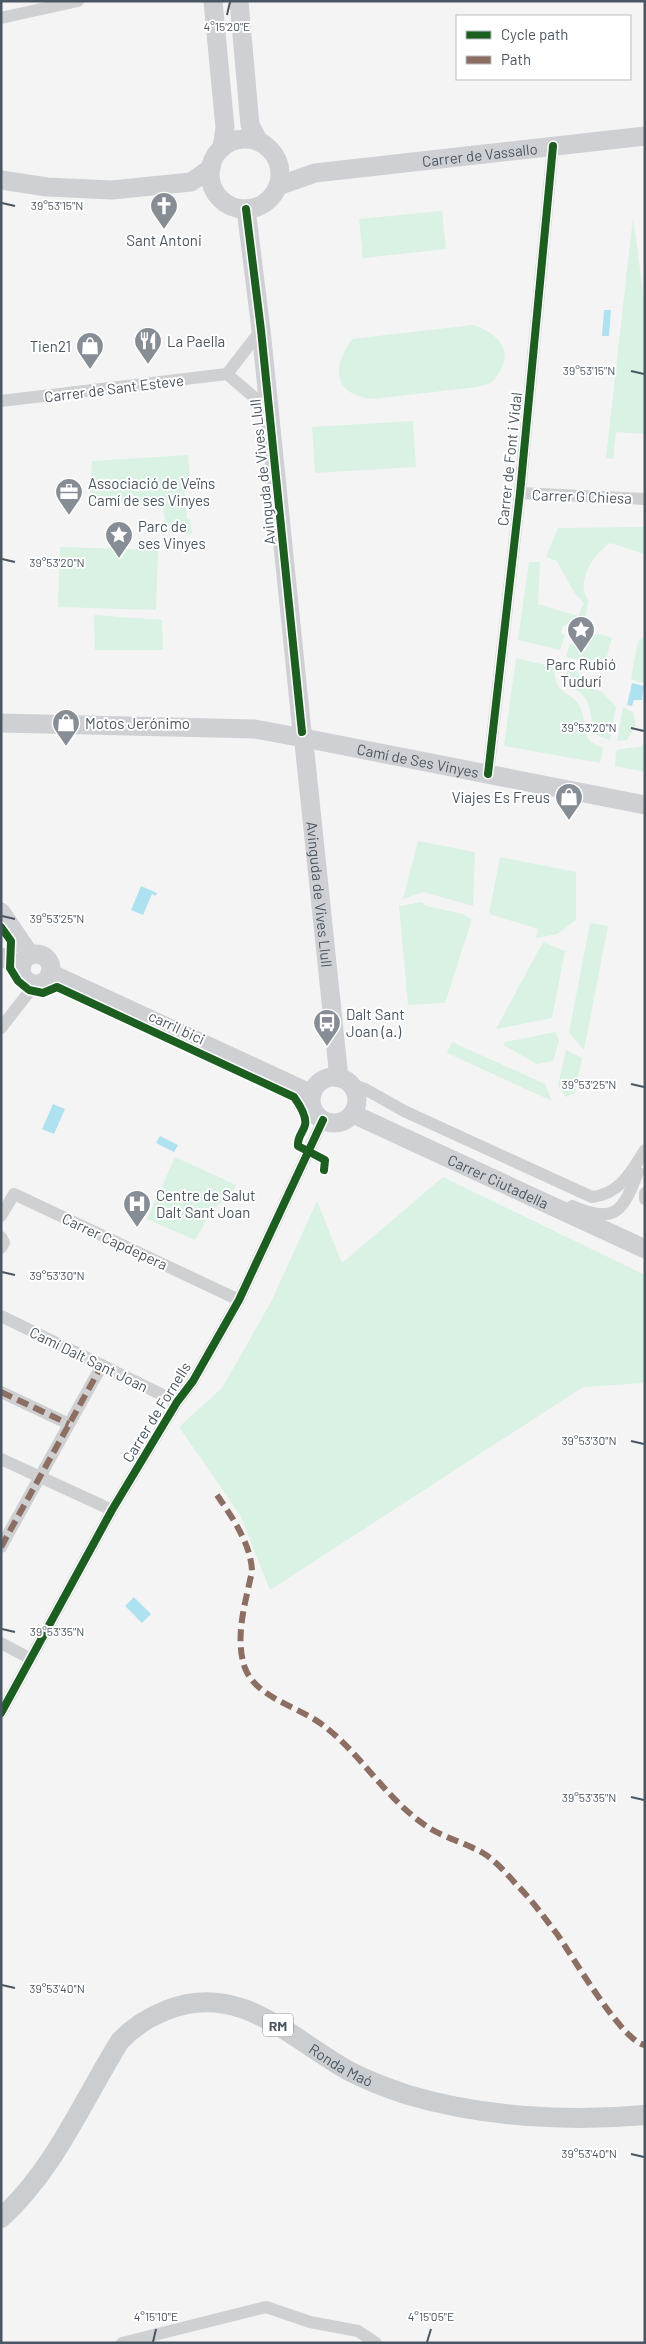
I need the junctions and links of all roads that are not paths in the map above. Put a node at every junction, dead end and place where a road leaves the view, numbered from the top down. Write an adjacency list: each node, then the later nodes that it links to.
1 (78, 1): 4 (street)
2 (213, 1): 8 (street)
3 (239, 1): 6 (street)
4 (1, 18)
5 (645, 136): 7 (street, Carrer de Vassallo)
6 (259, 142): 8 (street); 9 (street)
7 (553, 146): 11 (street, Carrer de Vassallo); 21 (street, Carrer de Font i Vidal)
8 (222, 148): 10 (street)
9 (280, 167): 11 (street, Carrer de Vassallo); 14 (street)
10 (211, 168): 13 (street); 15 (street)
11 (315, 173): 14 (street, Carrer de Vassallo)
12 (1, 180): 13 (street)
13 (190, 182): 15 (street)
14 (278, 186): 16 (street)
15 (214, 190): 16 (street)
16 (246, 209): 17 (street, Avinguda de Vives Llull)
17 (261, 330): 18 (street); 20 (street, Avinguda de Vives Llull)
18 (227, 374): 19 (street, Carrer de Sant Esteve); 20 (street)
19 (1, 401)
20 (269, 410): 24 (street, Avinguda de Vives Llull)
21 (520, 493): 22 (street, Carrer G Chiesa); 25 (street, Carrer de Font i Vidal)
22 (645, 498)
23 (1, 722): 24 (street, Camí de Ses Vinyes)
24 (303, 738): 25 (street, Camí de Ses Vinyes); 33 (street, Avinguda de Vives Llull)
25 (488, 774): 26 (street, Camí de Ses Vinyes)
26 (645, 805)
27 (1, 912): 29 (street)
28 (1, 956): 29 (street)
29 (26, 960): 30 (street); 31 (street)
30 (50, 973): 31 (street); 34 (street)
31 (32, 983): 32 (street)
32 (1, 1028)
33 (344, 1080): 34 (street); 35 (street); 37 (street, Carrer Ciutadella)
34 (312, 1094): 36 (street)
35 (353, 1114): 36 (street); 38 (street, Carrer Ciutadella)
36 (323, 1120): 45 (street, Carrer de Fornells)
37 (645, 1151): 38 (street)
38 (522, 1192): 44 (street, Carrer Ciutadella)
39 (645, 1193): 40 (street)
40 (645, 1199)
41 (1, 1216): 45 (street, Carrer Capdepera)
42 (1, 1237): 43 (street)
43 (1, 1248)
44 (645, 1249)
45 (238, 1300): 49 (street, Carrer de Fornells)
46 (1, 1316): 47 (street, Camí Dalt Sant Joan)
47 (102, 1365): 49 (street, Camí Dalt Sant Joan); 50 (street)
48 (1, 1392): 50 (street)
49 (177, 1402): 53 (street, Carrer de Fornells)
50 (69, 1424): 52 (street)
51 (1, 1459): 52 (street)
52 (40, 1477): 53 (street); 54 (street)
53 (112, 1510): 56 (street, Carrer de Fornells)
54 (1, 1547)
55 (1, 1642): 56 (street)
56 (31, 1659): 57 (street, Carrer de Fornells)
57 (1, 1713)
58 (645, 2115): 59 (main road, Ronda Maó / RM)
59 (1, 2218)
60 (122, 2343): 61 (street)
61 (376, 2343)

